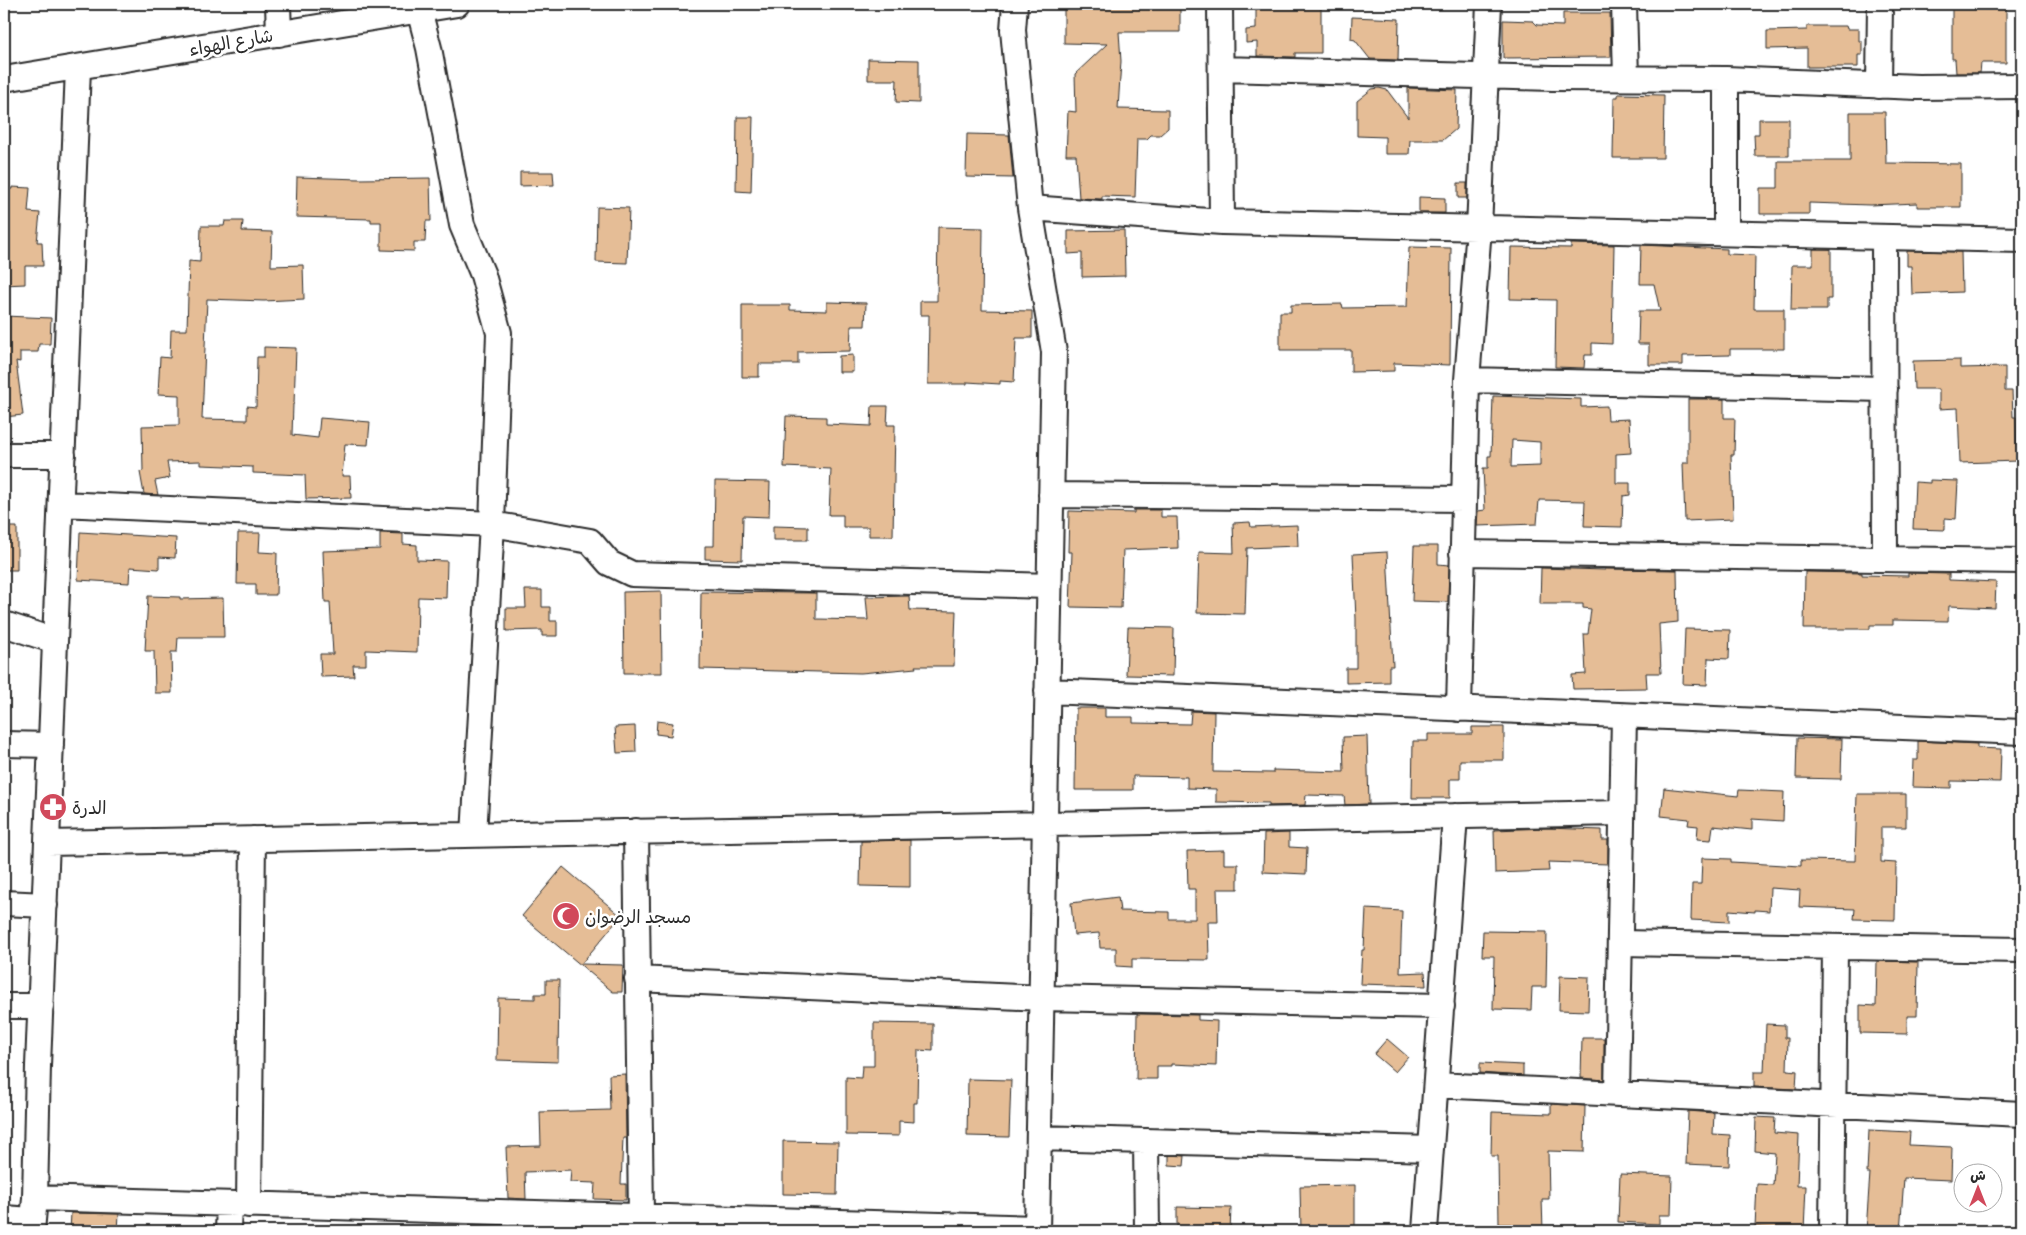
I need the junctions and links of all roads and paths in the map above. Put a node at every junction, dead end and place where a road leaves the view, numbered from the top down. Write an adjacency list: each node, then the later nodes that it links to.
1 (278, 4): 9 (street)
2 (457, 4): 8 (street, شارع الهواء)
3 (1015, 4): 18 (street)
4 (1220, 4): 11 (street)
5 (1489, 4): 12 (street)
6 (1624, 4): 13 (street)
7 (1880, 4): 16 (street)
8 (420, 10): 9 (street, شارع الهواء); 31 (street)
9 (278, 34): 10 (street, شارع الهواء)
10 (78, 68): 14 (street, شارع الهواء); 27 (street)
11 (1221, 69): 12 (street); 19 (street)
12 (1485, 76): 13 (street); 20 (street)
13 (1626, 78): 15 (street)
14 (4, 79)
15 (1726, 79): 16 (street); 21 (street)
16 (1879, 86): 17 (street)
17 (2022, 86)
18 (1030, 208): 19 (street); 28 (street)
19 (1222, 222): 20 (street)
20 (1479, 228): 21 (street); 24 (street)
21 (1726, 232): 22 (street)
22 (1884, 237): 23 (street); 25 (street)
23 (2022, 240)
24 (1467, 380): 25 (street); 29 (street)
25 (1885, 389): 33 (street)
26 (4, 455): 27 (street)
27 (63, 455): 30 (street)
28 (1051, 494): 29 (street); 35 (street)
29 (1464, 499): 32 (street)
30 (61, 504): 31 (street); 37 (street)
31 (492, 524): 35 (street); 48 (street)
32 (1462, 553): 33 (street); 39 (street)
33 (1886, 559): 34 (street)
34 (2022, 561)
35 (1049, 586): 38 (street)
36 (4, 624): 37 (street)
37 (55, 641): 43 (street)
38 (1047, 691): 39 (street); 46 (street)
39 (1459, 708): 40 (street)
40 (1624, 716): 41 (street); 44 (street)
41 (2022, 732)
42 (4, 744): 43 (street)
43 (51, 745): 50 (street)
44 (1622, 813): 45 (street); 53 (street)
45 (1455, 816): 46 (street); 60 (street)
46 (1045, 824): 47 (street); 57 (street)
47 (636, 832): 48 (street); 56 (street)
48 (474, 834): 49 (street)
49 (253, 839): 50 (street); 68 (street)
50 (47, 843): 52 (street)
51 (4, 903): 52 (street)
52 (45, 905): 59 (street)
53 (1620, 943): 54 (street); 62 (street)
54 (1835, 947): 55 (street); 63 (street)
55 (2022, 950)
56 (637, 979): 57 (street); 70 (street)
57 (1042, 998): 60 (street); 65 (street)
58 (4, 1006): 59 (street)
59 (41, 1006): 69 (street)
60 (1442, 1006): 61 (street)
61 (1436, 1085): 62 (street); 67 (street)
62 (1617, 1094): 63 (street)
63 (1833, 1106): 64 (street); 77 (street)
64 (2022, 1114)
65 (1039, 1138): 66 (street); 73 (street)
66 (1146, 1141): 67 (street); 75 (street)
67 (1431, 1149): 76 (street)
68 (239, 1205): 69 (street); 70 (street); 74 (street)
69 (33, 1216): 71 (street)
70 (641, 1216): 72 (street)
71 (4, 1218)
72 (889, 1228): 73 (street)
73 (1037, 1230)
74 (228, 1231)
75 (1146, 1231)
76 (1425, 1231)
77 (1832, 1231)

